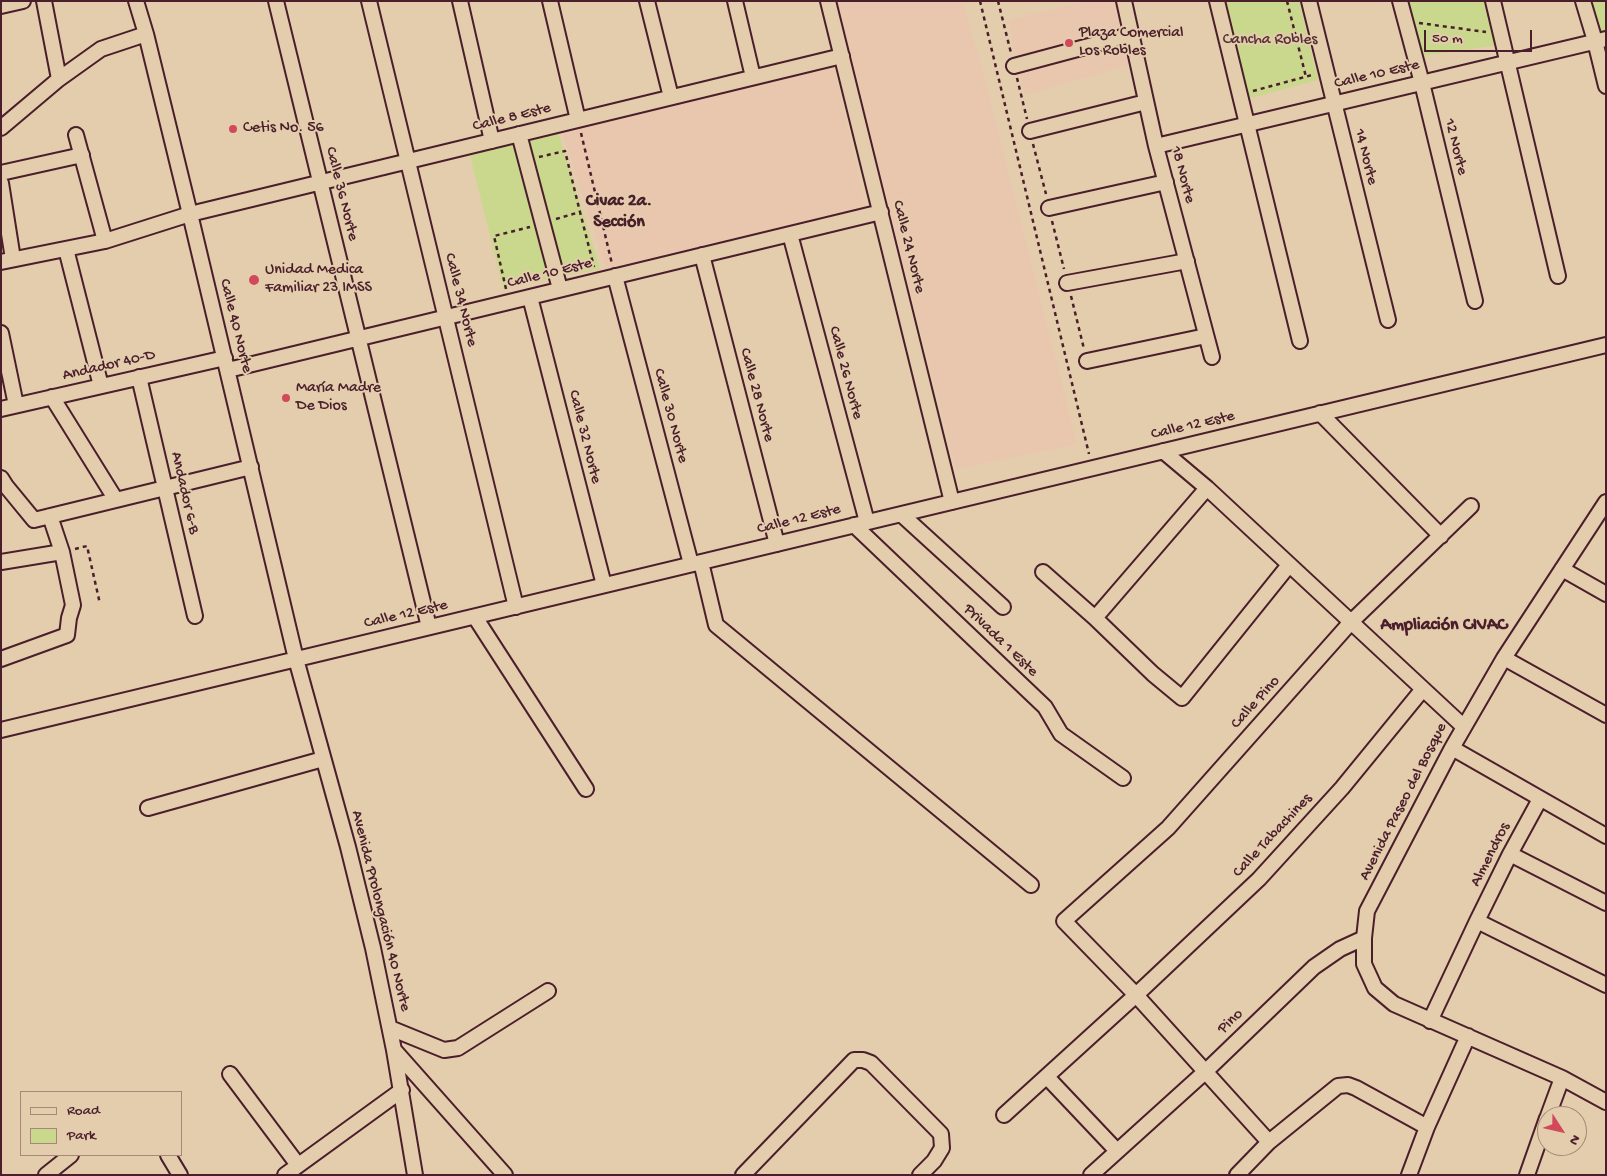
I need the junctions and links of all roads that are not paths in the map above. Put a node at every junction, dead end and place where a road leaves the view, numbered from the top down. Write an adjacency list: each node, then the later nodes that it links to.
1 (23, 1): 17 (street)
2 (44, 1): 25 (street)
3 (136, 1): 18 (street, Calle 40 Norte)
4 (276, 1): 42 (street, Calle 36 Norte)
5 (369, 1): 40 (street, Calle 34 Norte)
6 (460, 1): 37 (street)
7 (550, 1): 31 (street)
8 (647, 1): 28 (street)
9 (735, 1): 24 (street)
10 (828, 1): 21 (street, Calle 24 Norte)
11 (1124, 1): 19 (street, 18 Norte)
12 (1216, 1): 32 (street)
13 (1309, 1): 30 (street, 14 Norte)
14 (1400, 1): 26 (street, 12 Norte)
15 (1492, 1): 22 (street)
16 (1583, 1): 20 (street)
17 (1, 6)
18 (146, 34): 25 (street); 47 (street, Calle 40 Norte)
19 (1130, 35): 23 (street); 29 (street, 18 Norte)
20 (1600, 40): 22 (street, Calle 10 Este); 27 (street)
21 (842, 56): 24 (street, Calle 8 Este); 46 (street, Calle 24 Norte)
22 (1507, 62): 26 (street, Calle 10 Este); 55 (street)
23 (1014, 66)
24 (753, 77): 28 (street, Calle 8 Este)
25 (59, 79): 33 (street)
26 (1422, 83): 30 (street, Calle 10 Este); 59 (street, 12 Norte)
27 (1606, 86)
28 (672, 97): 31 (street, Calle 8 Este)
29 (1146, 102): 34 (street); 38 (street, 18 Norte)
30 (1334, 104): 32 (street, Calle 10 Este); 61 (street, 14 Norte)
31 (578, 120): 35 (street, Calle 8 Este)
32 (1247, 125): 38 (street, Calle 10 Este); 65 (street)
33 (1, 128)
34 (1030, 131)
35 (519, 134): 37 (street, Calle 8 Este); 57 (street)
36 (76, 135): 39 (street)
37 (492, 141): 40 (street, Calle 8 Este)
38 (1156, 146): 43 (street, 18 Norte)
39 (82, 156): 41 (street); 49 (street)
40 (408, 161): 42 (street, Calle 8 Este); 60 (street, Calle 34 Norte)
41 (1, 173)
42 (320, 182): 47 (street, Calle 8 Este); 64 (street, Calle 36 Norte)
43 (1166, 182): 45 (street); 53 (street, 18 Norte)
44 (1, 183): 52 (street)
45 (1049, 208)
46 (881, 212): 48 (street, Calle 10 Este); 82 (street, Calle 24 Norte)
47 (190, 214): 49 (street, Calle 8 Este); 69 (street, Calle 40 Norte)
48 (790, 234): 51 (street, Calle 10 Este); 87 (street, Calle 26 Norte)
49 (105, 241): 50 (street, Calle 8 Este)
50 (66, 249): 52 (street, Calle 8 Este); 71 (street)
51 (702, 255): 54 (street, Calle 10 Este); 89 (street, Calle 28 Norte)
52 (7, 260)
53 (1187, 261): 56 (street); 63 (street, 18 Norte)
54 (615, 276): 57 (street, Calle 10 Este); 92 (street, Calle 30 Norte)
55 (1558, 276)
56 (1067, 283)
57 (560, 289): 58 (street, Calle 10 Este)
58 (530, 297): 60 (street, Calle 10 Este); 96 (street, Calle 32 Norte)
59 (1475, 301)
60 (446, 317): 64 (street, Calle 10 Este); 98 (street, Calle 34 Norte)
61 (1388, 320)
62 (1, 333): 73 (street)
63 (1206, 336): 67 (street, 18 Norte); 68 (street)
64 (358, 338): 69 (street, Calle 10 Este); 104 (street, Calle 36 Norte)
65 (1300, 341)
66 (1606, 345): 75 (street, Calle 12 Este)
67 (1212, 358)
68 (1087, 361)
69 (226, 364): 70 (street, Andador 40-D); 77 (street, Calle 40 Norte)
70 (139, 377): 71 (street, Andador 40-D); 79 (street, Andador 6-B)
71 (101, 386): 72 (street, Andador 40-D)
72 (52, 397): 73 (street, Andador 40-D); 81 (street)
73 (16, 406): 74 (street, Andador 40-D)
74 (1, 409)
75 (1320, 413): 76 (street, Calle 12 Este); 88 (street)
76 (1163, 451): 80 (street, Avenida Paseo del Bosque); 82 (street, Calle 12 Este)
77 (251, 467): 79 (street); 107 (street, Calle 40 Norte)
78 (1, 478): 86 (street)
79 (165, 488): 81 (street); 100 (street, Andador 6-B)
80 (1207, 488): 93 (street, Avenida Paseo del Bosque); 102 (street)
81 (116, 500): 86 (street)
82 (952, 502): 85 (street, Calle 12 Este)
83 (1606, 502): 94 (street)
84 (1471, 506): 88 (street, Calle Pino)
85 (901, 514): 87 (street, Calle 12 Este); 99 (street)
86 (50, 516): 90 (street)
87 (860, 524): 89 (street, Calle 12 Este); 114 (street, Privada 1 Este)
88 (1441, 536): 103 (street, Calle Pino)
89 (777, 544): 92 (street, Calle 12 Este)
90 (62, 552): 91 (street); 106 (street)
91 (1, 562)
92 (696, 563): 96 (street, Calle 12 Este); 120 (street, Calle 30 Norte)
93 (1289, 565): 102 (street); 103 (street, Avenida Paseo del Bosque)
94 (1562, 569): 97 (street); 105 (street)
95 (1043, 572): 102 (street)
96 (604, 585): 98 (street, Calle 12 Este)
97 (1606, 594)
98 (516, 606): 101 (street, Calle 12 Este)
99 (1002, 607)
100 (195, 616)
101 (475, 617): 104 (street, Calle 12 Este); 115 (street)
102 (1095, 618)
103 (1351, 622): 108 (street, Avenida Paseo del Bosque); 126 (street, Calle Pino)
104 (429, 627): 107 (street, Calle 12 Este)
105 (1504, 658): 109 (street); 110 (street)
106 (1, 659)
107 (296, 659): 111 (street, Calle 12 Este); 113 (street, Avenida Prolongación 40 Norte)
108 (1423, 689): 110 (street, Avenida Paseo del Bosque); 126 (street, Calle Tabachines)
109 (1606, 715)
110 (1464, 727): 112 (street, Avenida Paseo del Bosque)
111 (1, 730)
112 (1452, 748): 116 (street); 123 (street, Avenida Paseo del Bosque)
113 (323, 759): 117 (street); 128 (street, Avenida Prolongación 40 Norte)
114 (1123, 778)
115 (586, 789)
116 (1540, 799): 118 (street); 119 (street, Almendros)
117 (148, 808)
118 (1606, 836)
119 (1510, 854): 121 (street); 122 (street, Almendros)
120 (1031, 885)
121 (1606, 903)
122 (1477, 921): 124 (street); 127 (street, Almendros)
123 (1364, 938): 127 (street, Avenida Paseo del Bosque); 131 (street, Pino)
124 (1606, 984)
125 (548, 991): 128 (street)
126 (1136, 995): 131 (street); 133 (street, Calle Tabachines)
127 (1430, 1021): 129 (street, Avenida Paseo del Bosque)
128 (390, 1028): 130 (street, Avenida Prolongación 40 Norte)
129 (1468, 1036): 134 (street, Avenida Paseo del Bosque); 139 (street)
130 (394, 1050): 135 (street, Avenida Prolongación 40 Norte); 150 (street)
131 (1206, 1071): 140 (street); 142 (street, Pino)
132 (230, 1074): 145 (street)
133 (1047, 1076): 138 (street, Calle Tabachines); 142 (street)
134 (1562, 1078): 136 (street, Avenida Paseo del Bosque); 137 (street)
135 (402, 1090): 145 (street); 149 (street, Avenida Prolongación 40 Norte)
136 (1606, 1102)
137 (1551, 1106)
138 (1004, 1115)
139 (1427, 1127): 140 (street); 155 (street)
140 (1269, 1142): 154 (street)
141 (1537, 1146): 156 (street)
142 (1117, 1151): 153 (street, Pino)
143 (70, 1156): 146 (street)
144 (169, 1156): 147 (street)
145 (298, 1165): 148 (street)
146 (54, 1172)
147 (180, 1175)
148 (285, 1175)
149 (416, 1175)
150 (505, 1175)
151 (743, 1175): 152 (street)
152 (920, 1175)
153 (1091, 1175)
154 (1237, 1175)
155 (1409, 1175)
156 (1527, 1175)

